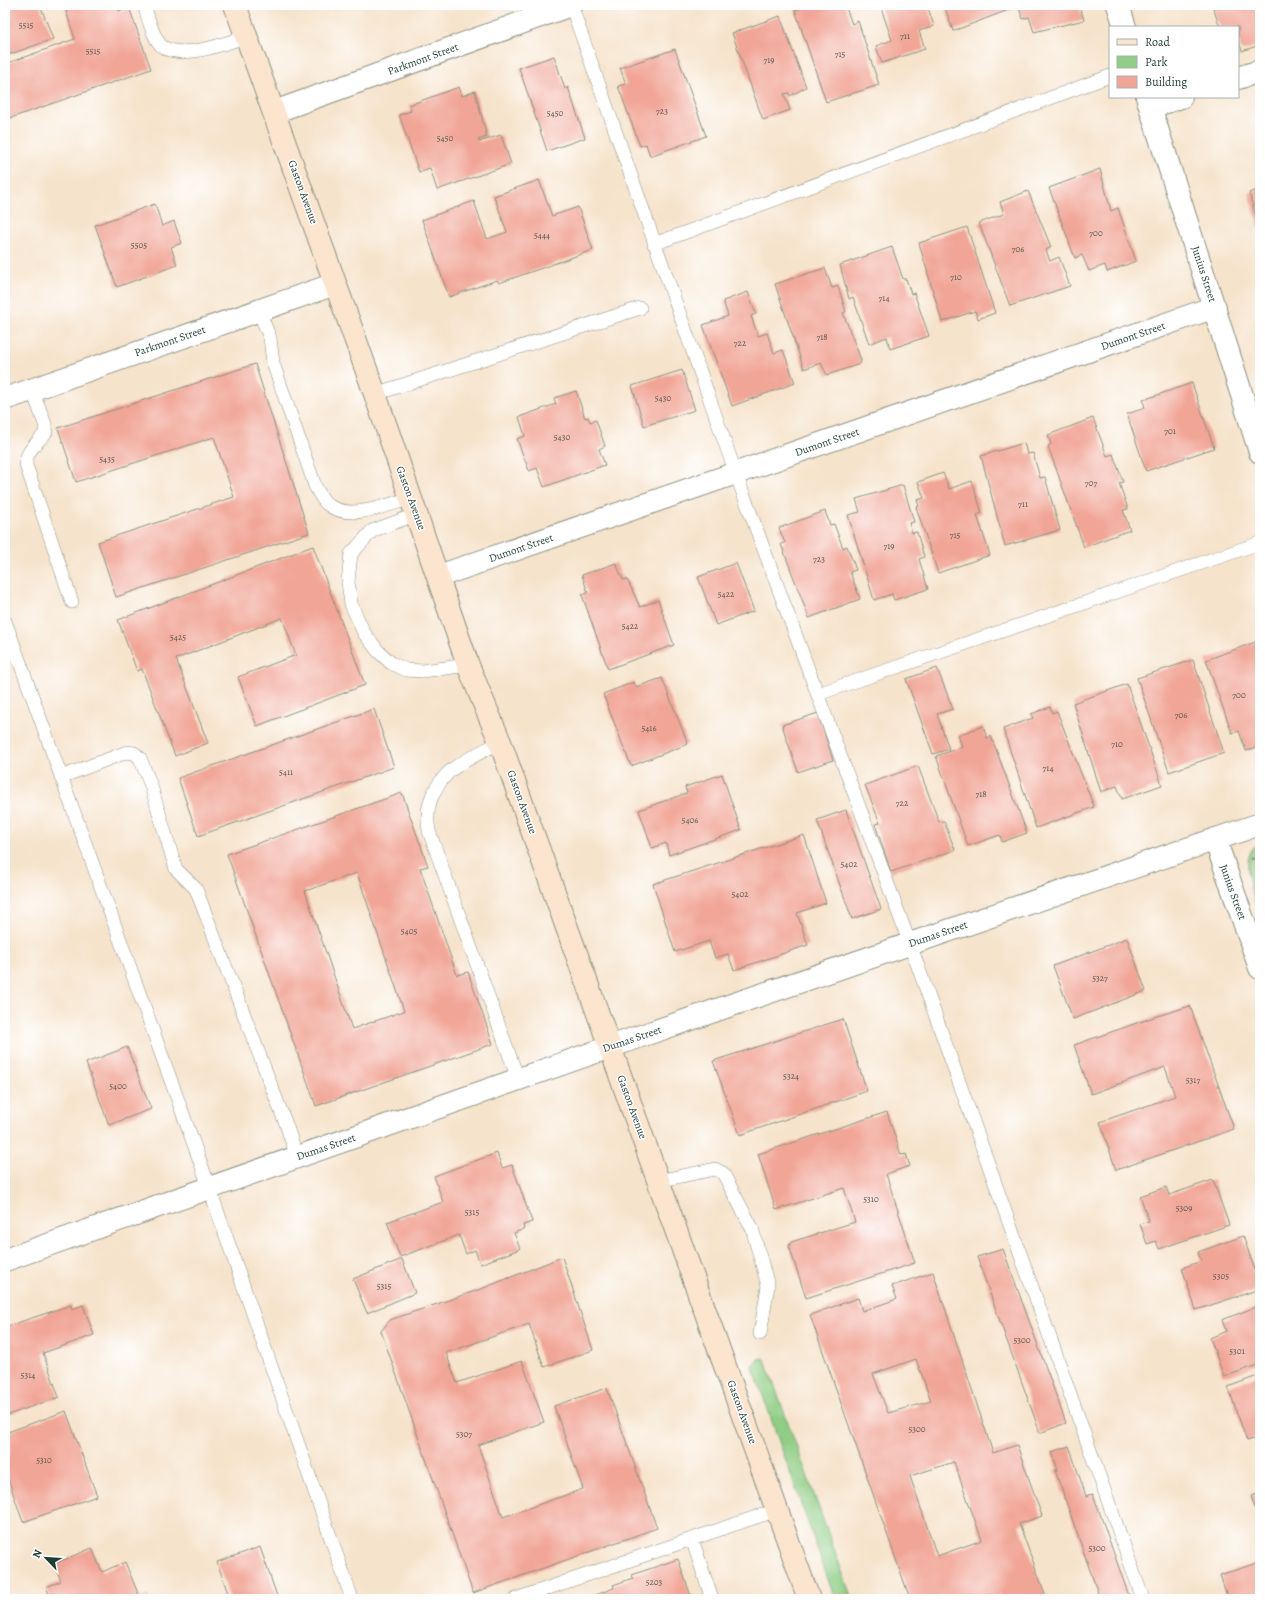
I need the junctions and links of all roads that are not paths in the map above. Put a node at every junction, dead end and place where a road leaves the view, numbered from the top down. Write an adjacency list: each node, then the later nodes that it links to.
1 (144, 5): 6 (lane)
2 (236, 5): 6 (main road, Gaston Avenue)
3 (571, 5): 12 (street, Parkmont Street); 13 (lane)
4 (1118, 5): 5 (street)
5 (1125, 26)
6 (247, 36): 12 (main road, Gaston Avenue)
7 (1260, 71): 9 (street)
8 (1109, 76): 13 (lane)
9 (1239, 78)
10 (1175, 98): 11 (street)
11 (1149, 102): 15 (street, Junius Street)
12 (274, 112): 14 (main road, Gaston Avenue)
13 (654, 244): 22 (lane)
14 (335, 284): 17 (street, Parkmont Street); 19 (main road, Gaston Avenue)
15 (1215, 307): 21 (street, Junius Street); 22 (street, Dumont Street)
16 (640, 308): 19 (lane)
17 (259, 311): 18 (street, Parkmont Street); 23 (lane)
18 (32, 389): 20 (street, Parkmont Street); 26 (lane)
19 (375, 394): 23 (main road, Gaston Avenue)
20 (5, 399)
21 (1260, 452)
22 (736, 474): 25 (street, Dumont Street); 29 (lane)
23 (414, 506): 25 (main road, Gaston Avenue); 28 (lane)
24 (1260, 543): 29 (lane)
25 (439, 576): 28 (main road, Gaston Avenue)
26 (72, 602)
27 (5, 622): 31 (lane)
28 (468, 665): 30 (main road, Gaston Avenue)
29 (818, 694): 34 (lane)
30 (500, 742): 36 (main road, Gaston Avenue); 37 (lane)
31 (61, 777): 38 (lane); 40 (lane)
32 (1260, 824): 33 (street, Dumas Street)
33 (1215, 839): 34 (street, Dumas Street); 35 (street, Junius Street)
34 (910, 944): 36 (street, Dumas Street); 49 (lane)
35 (1260, 968)
36 (610, 1047): 37 (street, Dumas Street); 39 (main road, Gaston Avenue)
37 (518, 1079): 38 (street, Dumas Street)
38 (297, 1157): 40 (street, Dumas Street)
39 (658, 1181): 42 (lane); 43 (main road, Gaston Avenue)
40 (210, 1188): 41 (street, Dumas Street); 45 (lane)
41 (5, 1260)
42 (760, 1334)
43 (777, 1510): 44 (lane); 48 (main road, Gaston Avenue)
44 (692, 1539): 46 (lane); 47 (lane)
45 (352, 1599)
46 (516, 1599)
47 (712, 1599)
48 (809, 1599)
49 (1143, 1599)

